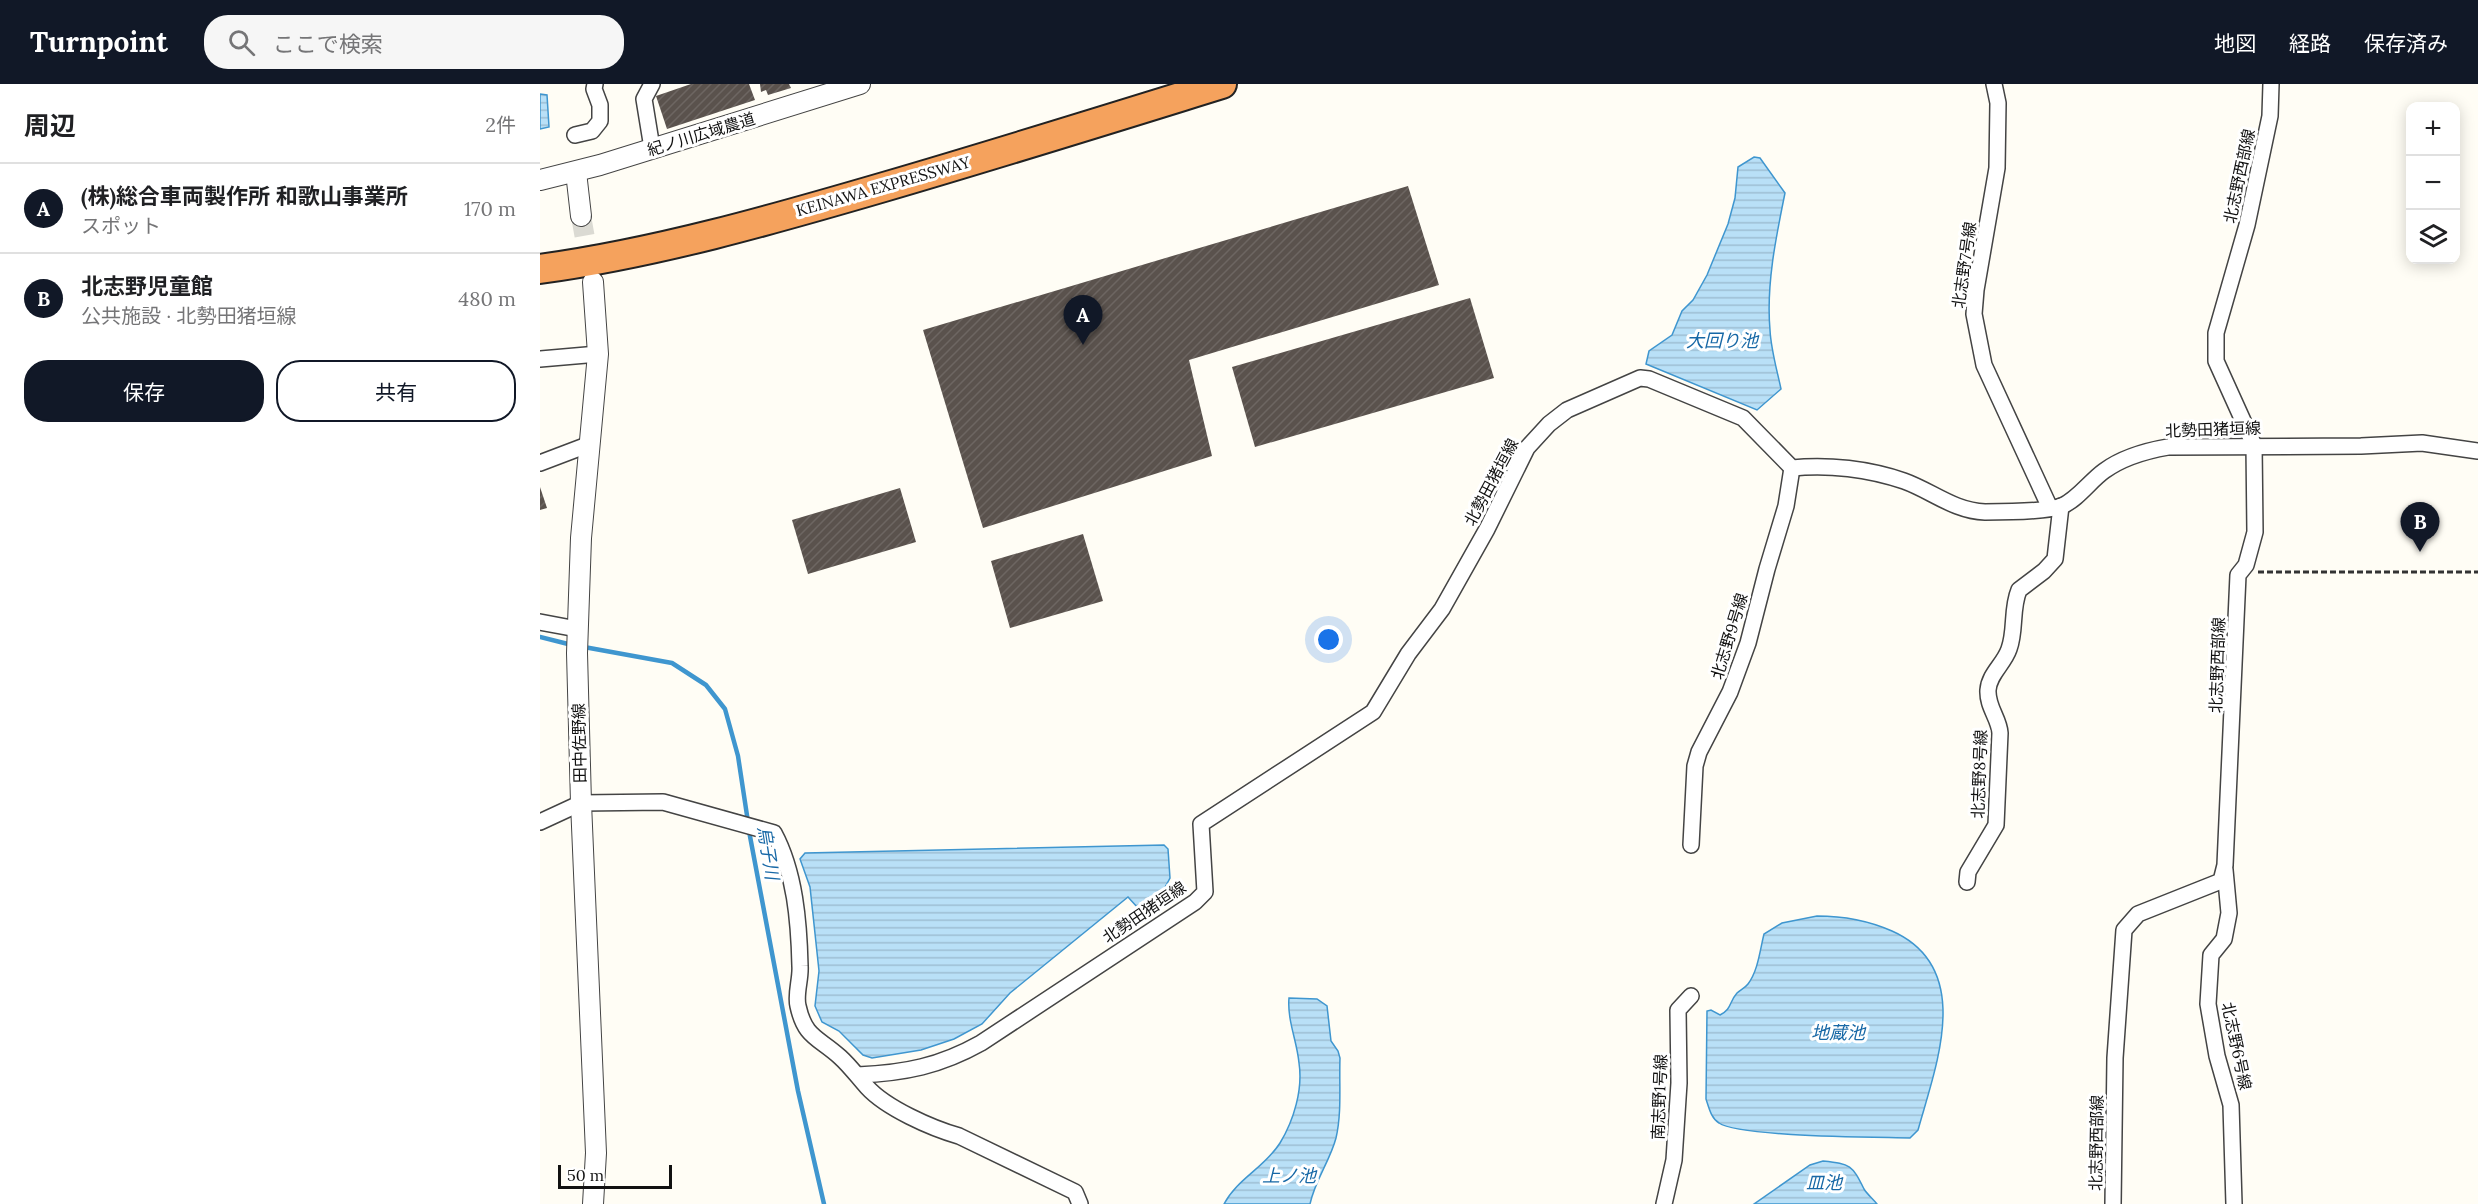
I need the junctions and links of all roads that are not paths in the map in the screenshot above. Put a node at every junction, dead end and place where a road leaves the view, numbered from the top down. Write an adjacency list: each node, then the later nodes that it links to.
1 (595, 84): 7 (street)
2 (652, 84): 8 (street)
3 (860, 84): 8 (street, 紀ノ川広域農道)
4 (1222, 84): 12 (highway, KEINAWA EXPRESSWAY)
5 (1994, 84): 21 (street, 北志野7号線)
6 (2271, 84): 17 (street, 北志野西部線)
7 (575, 135)
8 (652, 148): 9 (street, 紀ノ川広域農道)
9 (576, 172): 10 (street, 紀ノ川広域農道); 11 (street)
10 (540, 180)
11 (581, 216)
12 (540, 269)
13 (593, 282): 14 (street, 田中佐野線)
14 (598, 354): 15 (street); 16 (street, 田中佐野線)
15 (540, 359)
16 (590, 444): 19 (street); 23 (street, 田中佐野線)
17 (2254, 445): 18 (street, 北勢田猪垣線); 21 (street, 北勢田猪垣線); 27 (street, 北志野西部線)
18 (2478, 451)
19 (540, 463)
20 (1792, 468): 21 (street); 26 (street, 北志野9号線); 30 (street, 北勢田猪垣線)
21 (2055, 507): 28 (street, 北志野8号線)
22 (540, 622): 23 (street)
23 (578, 631): 24 (street, 田中佐野線)
24 (581, 803): 25 (street); 30 (street); 31 (street, 田中佐野線)
25 (540, 822)
26 (1691, 845)
27 (2225, 865): 34 (street, 北志野西部線); 35 (street, 北志野6号線)
28 (1967, 882)
29 (1691, 996): 33 (street, 南志野1号線)
30 (858, 1075): 32 (street)
31 (593, 1204)
32 (1080, 1204)
33 (1664, 1204)
34 (2113, 1204)
35 (2234, 1204)

